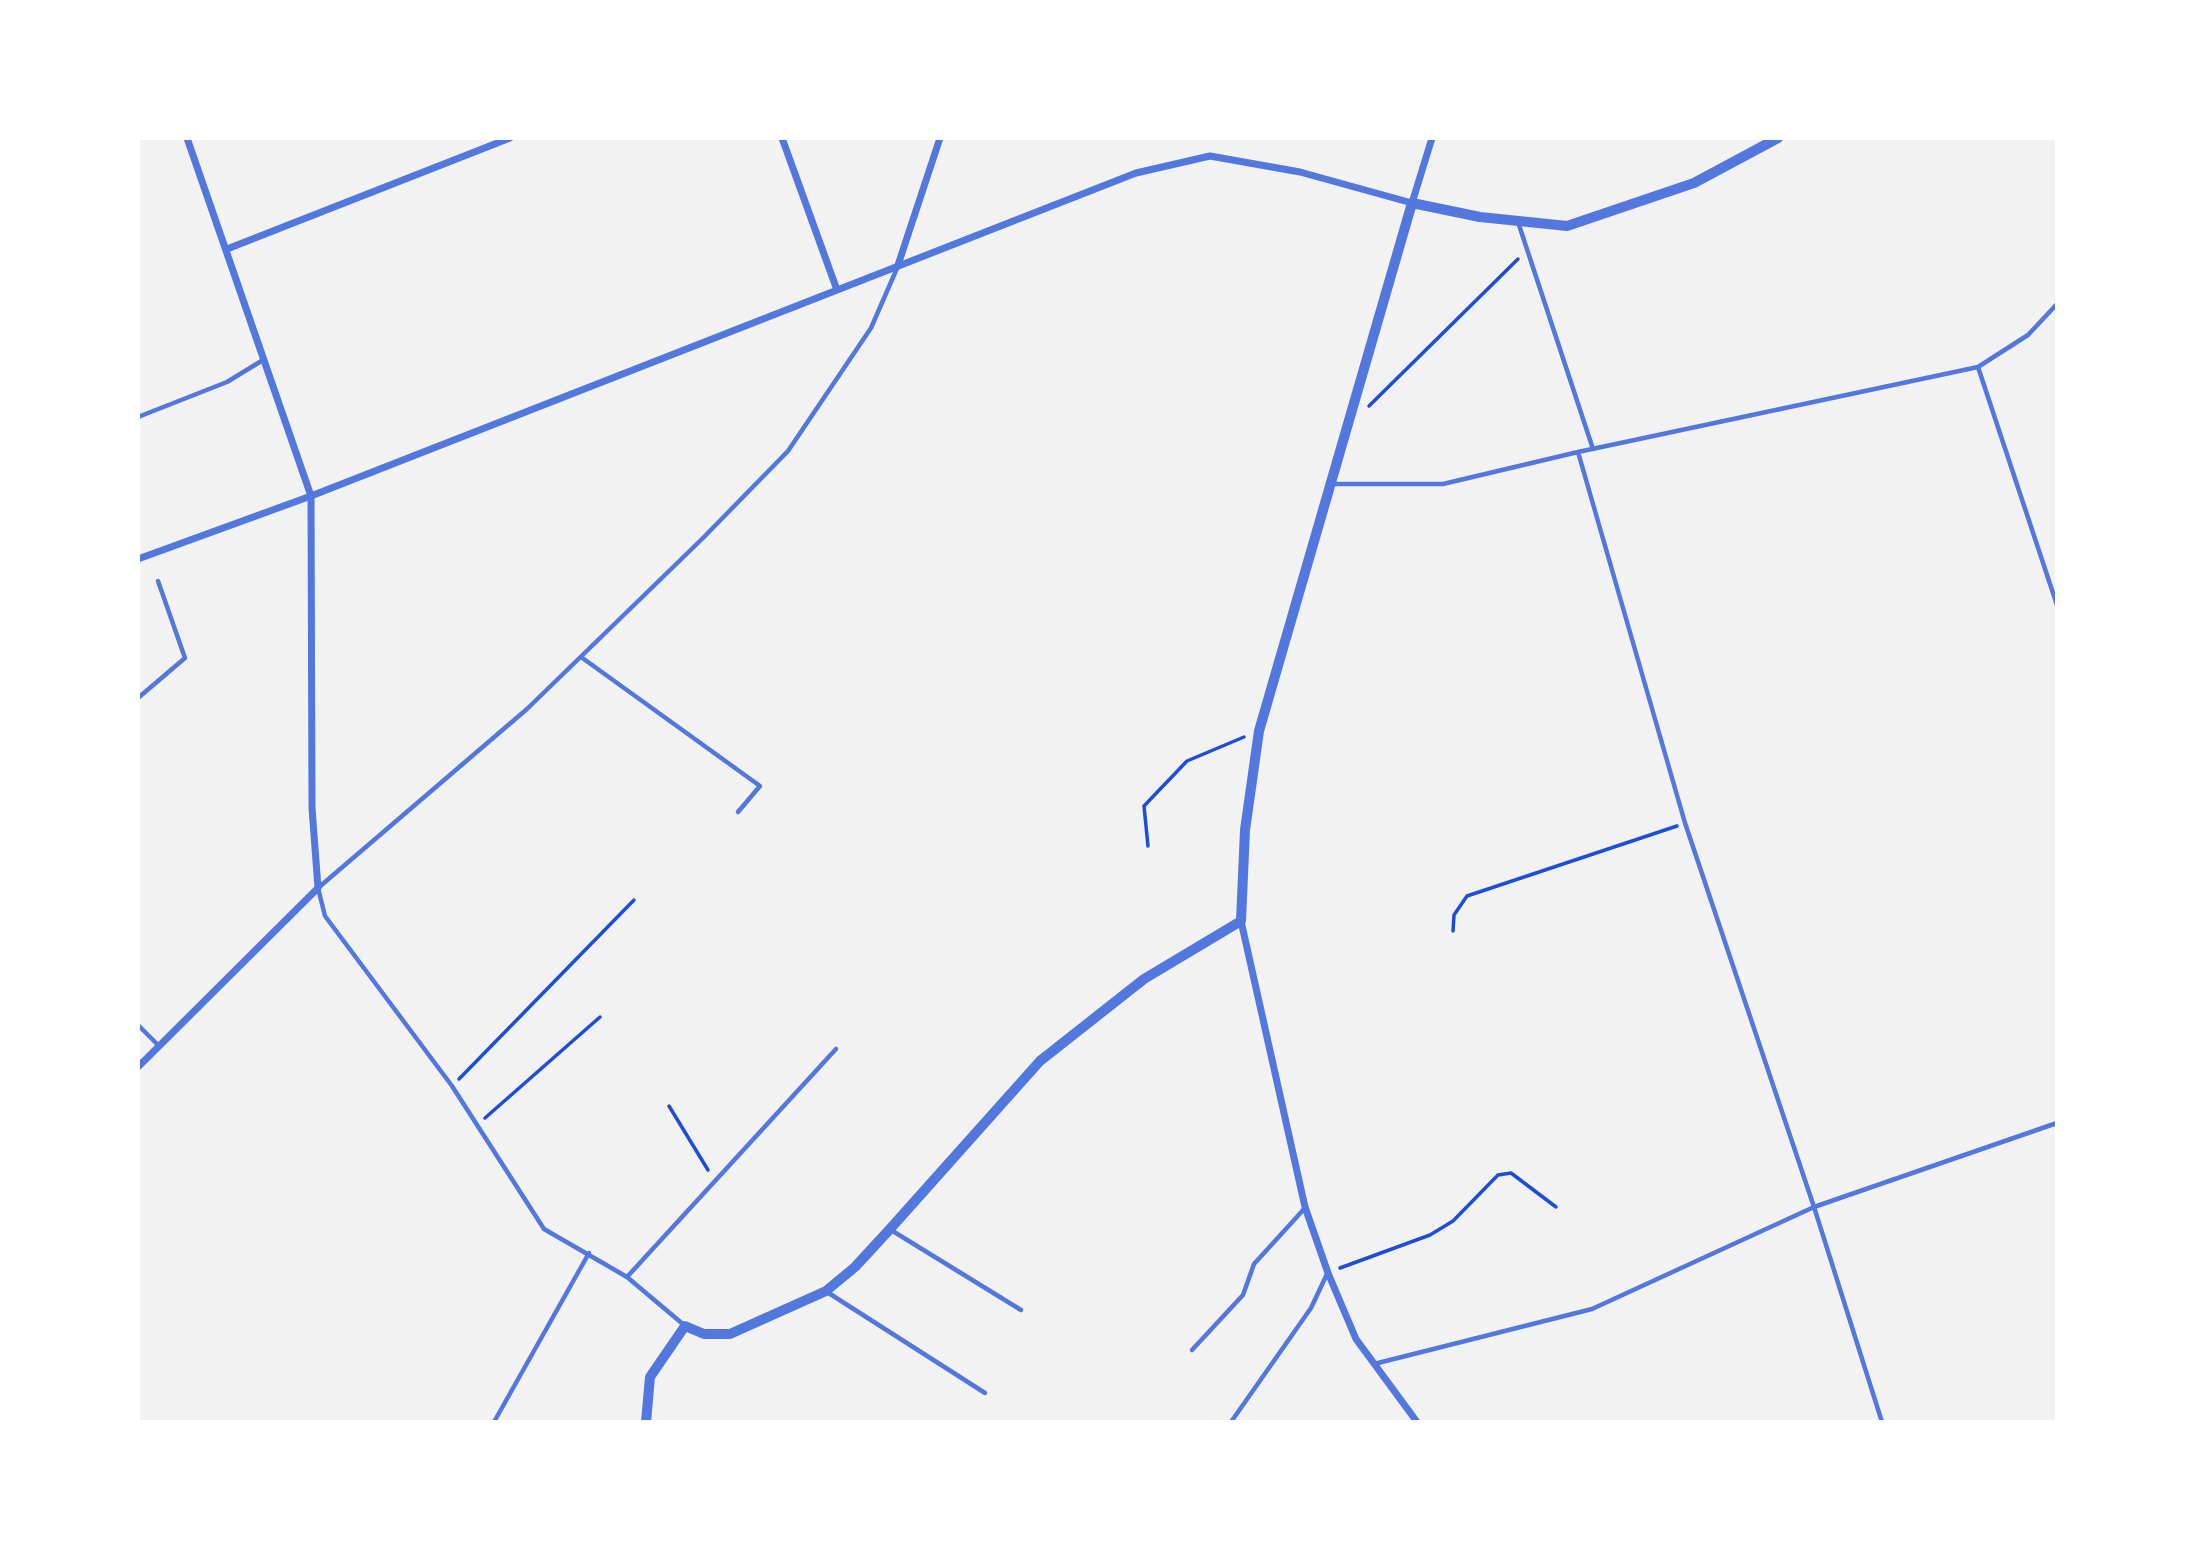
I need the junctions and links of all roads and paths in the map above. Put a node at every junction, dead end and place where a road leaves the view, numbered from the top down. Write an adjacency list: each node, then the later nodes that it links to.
1 (187, 138): 9 (street)
2 (510, 138): 9 (street)
3 (782, 138): 12 (street)
4 (940, 138): 11 (street)
5 (1432, 138): 7 (street)
6 (1778, 138): 8 (street)
7 (1412, 203): 8 (street); 11 (street); 20 (street)
8 (1518, 221): 10 (lane)
9 (227, 249): 14 (street)
10 (1528, 251): 16 (path); 18 (lane)
11 (898, 265): 12 (street); 25 (lane)
12 (837, 290): 21 (street)
13 (2057, 304): 15 (lane)
14 (262, 360): 17 (lane); 21 (street)
15 (1978, 367): 18 (lane); 24 (lane)
16 (1364, 411)
17 (138, 417)
18 (1593, 449): 19 (lane)
19 (1578, 452): 20 (lane); 29 (lane)
20 (1329, 484): 27 (street)
21 (312, 496): 22 (street); 31 (street)
22 (138, 559)
23 (158, 581): 26 (lane)
24 (2057, 605)
25 (581, 657): 28 (lane); 31 (lane)
26 (138, 698)
27 (1259, 731): 30 (path); 33 (street)
28 (737, 812)
29 (1685, 823): 34 (path); 46 (lane)
30 (1149, 846)
31 (318, 888): 37 (street); 40 (lane)
32 (634, 900): 40 (path)
33 (1241, 921): 45 (street); 48 (street)
34 (1452, 931)
35 (600, 1017): 43 (path)
36 (138, 1025): 37 (lane)
37 (159, 1046): 39 (street)
38 (836, 1049): 44 (lane)
39 (138, 1067)
40 (452, 1086): 43 (lane)
41 (669, 1106): 44 (path)
42 (2057, 1123): 46 (lane)
43 (478, 1124): 49 (lane)
44 (715, 1181): 51 (lane)
45 (1305, 1207): 50 (street); 55 (lane)
46 (1814, 1207): 56 (lane); 62 (lane)
47 (1556, 1208): 50 (path)
48 (890, 1229): 52 (street); 53 (lane)
49 (589, 1253): 51 (lane); 58 (lane)
50 (1328, 1273): 56 (street); 60 (lane)
51 (627, 1277): 54 (lane)
52 (826, 1291): 54 (street); 57 (lane)
53 (1021, 1310)
54 (685, 1326): 59 (street)
55 (1192, 1350)
56 (1374, 1364): 61 (street)
57 (985, 1393)
58 (494, 1422)
59 (646, 1422)
60 (1231, 1422)
61 (1417, 1422)
62 (1882, 1422)

